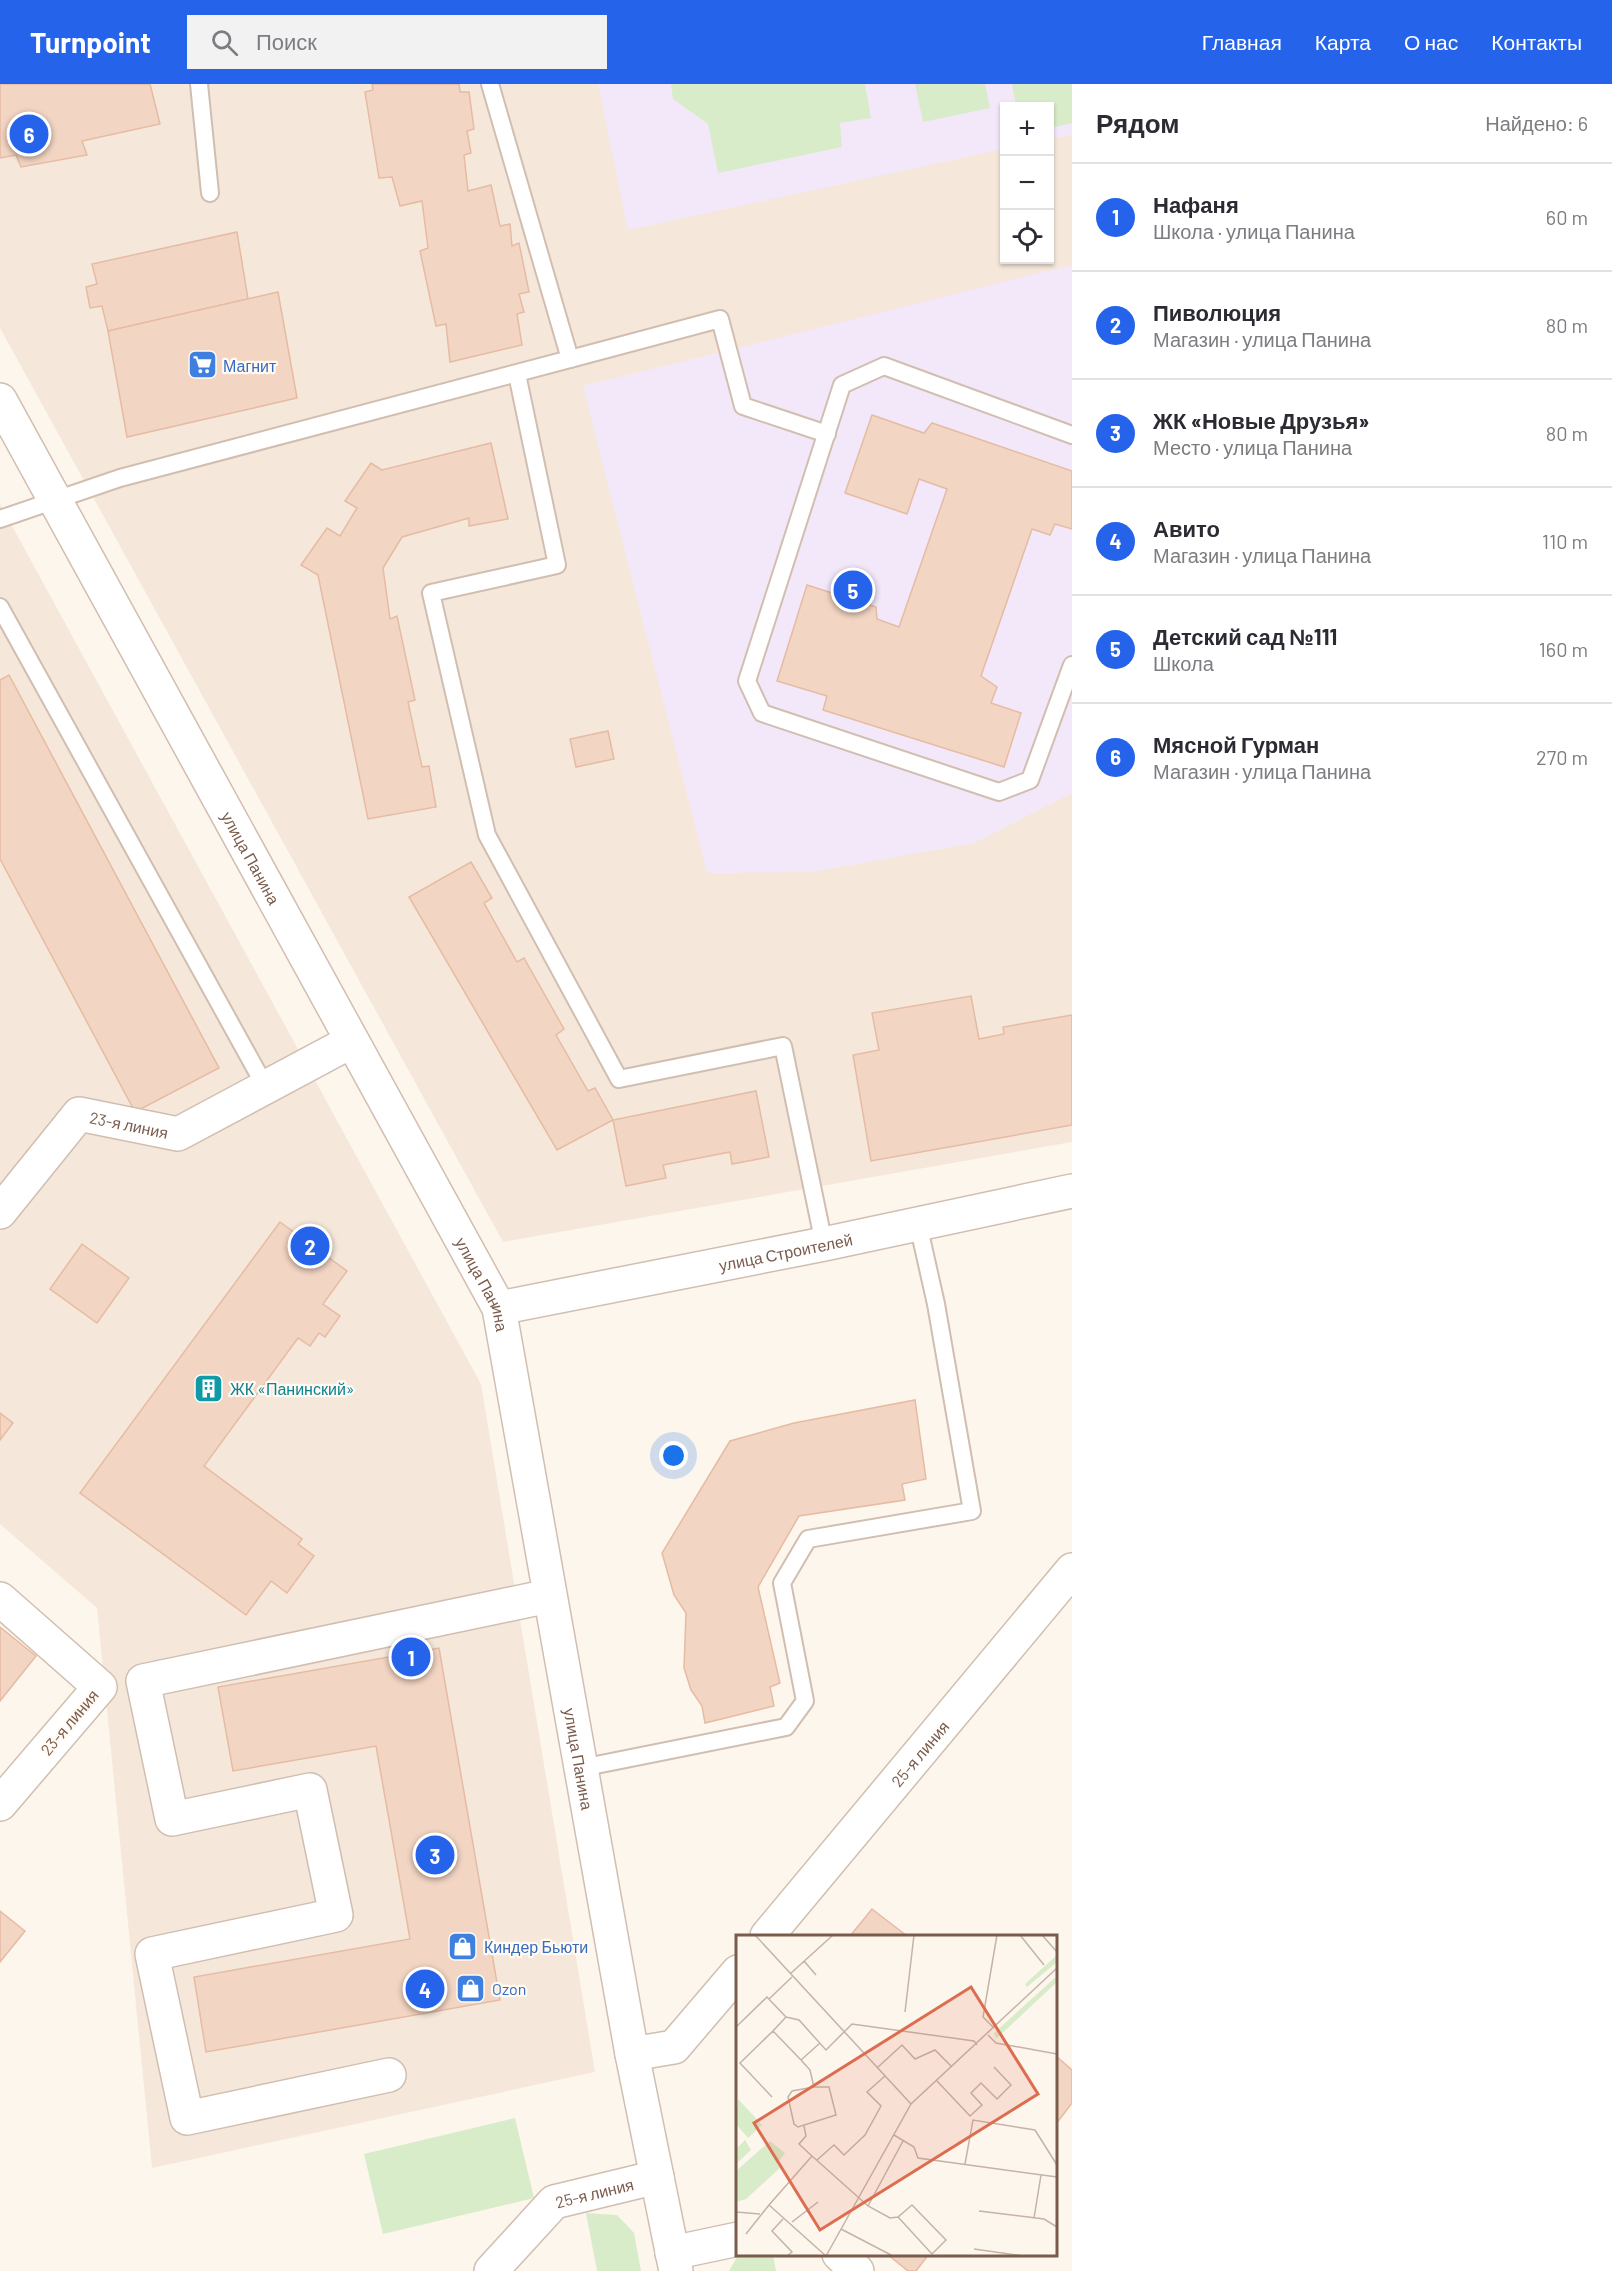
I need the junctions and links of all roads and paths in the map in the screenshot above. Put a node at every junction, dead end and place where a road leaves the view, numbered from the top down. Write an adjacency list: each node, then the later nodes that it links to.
1 (199, 84): 3 (lane)
2 (490, 84): 4 (lane)
3 (210, 193)
4 (570, 359): 5 (lane); 7 (lane)
5 (517, 374): 9 (lane); 19 (lane)
6 (0, 400): 9 (street, улица Панина)
7 (827, 434): 8 (lane); 13 (lane)
8 (1072, 435)
9 (55, 498): 10 (lane); 14 (street, улица Панина)
10 (0, 519)
11 (0, 608): 15 (lane)
12 (1072, 666): 13 (lane)
13 (1068, 689)
14 (352, 1041): 15 (street, 23-я линия); 20 (street, улица Панина)
15 (265, 1086): 17 (street, 23-я линия)
16 (1072, 1191): 18 (street, улица Строителей)
17 (0, 1212)
18 (918, 1224): 19 (street, улица Строителей); 24 (lane)
19 (824, 1244): 20 (street, улица Строителей)
20 (499, 1308): 22 (street, улица Панина)
21 (1072, 1570): 26 (street, 25-я линия)
22 (549, 1596): 24 (street, улица Панина); 29 (street)
23 (0, 1599): 25 (street, 23-я линия)
24 (580, 1768): 28 (street, улица Панина)
25 (0, 1804)
26 (768, 1935)
27 (736, 1974): 28 (street)
28 (632, 2054): 30 (street, улица Панина)
29 (389, 2075)
30 (657, 2177): 33 (street, улица Панина); 34 (street, 25-я линия)
31 (736, 2240): 33 (street)
32 (841, 2256): 35 (street)
33 (674, 2262)
34 (491, 2271)
35 (857, 2271)

